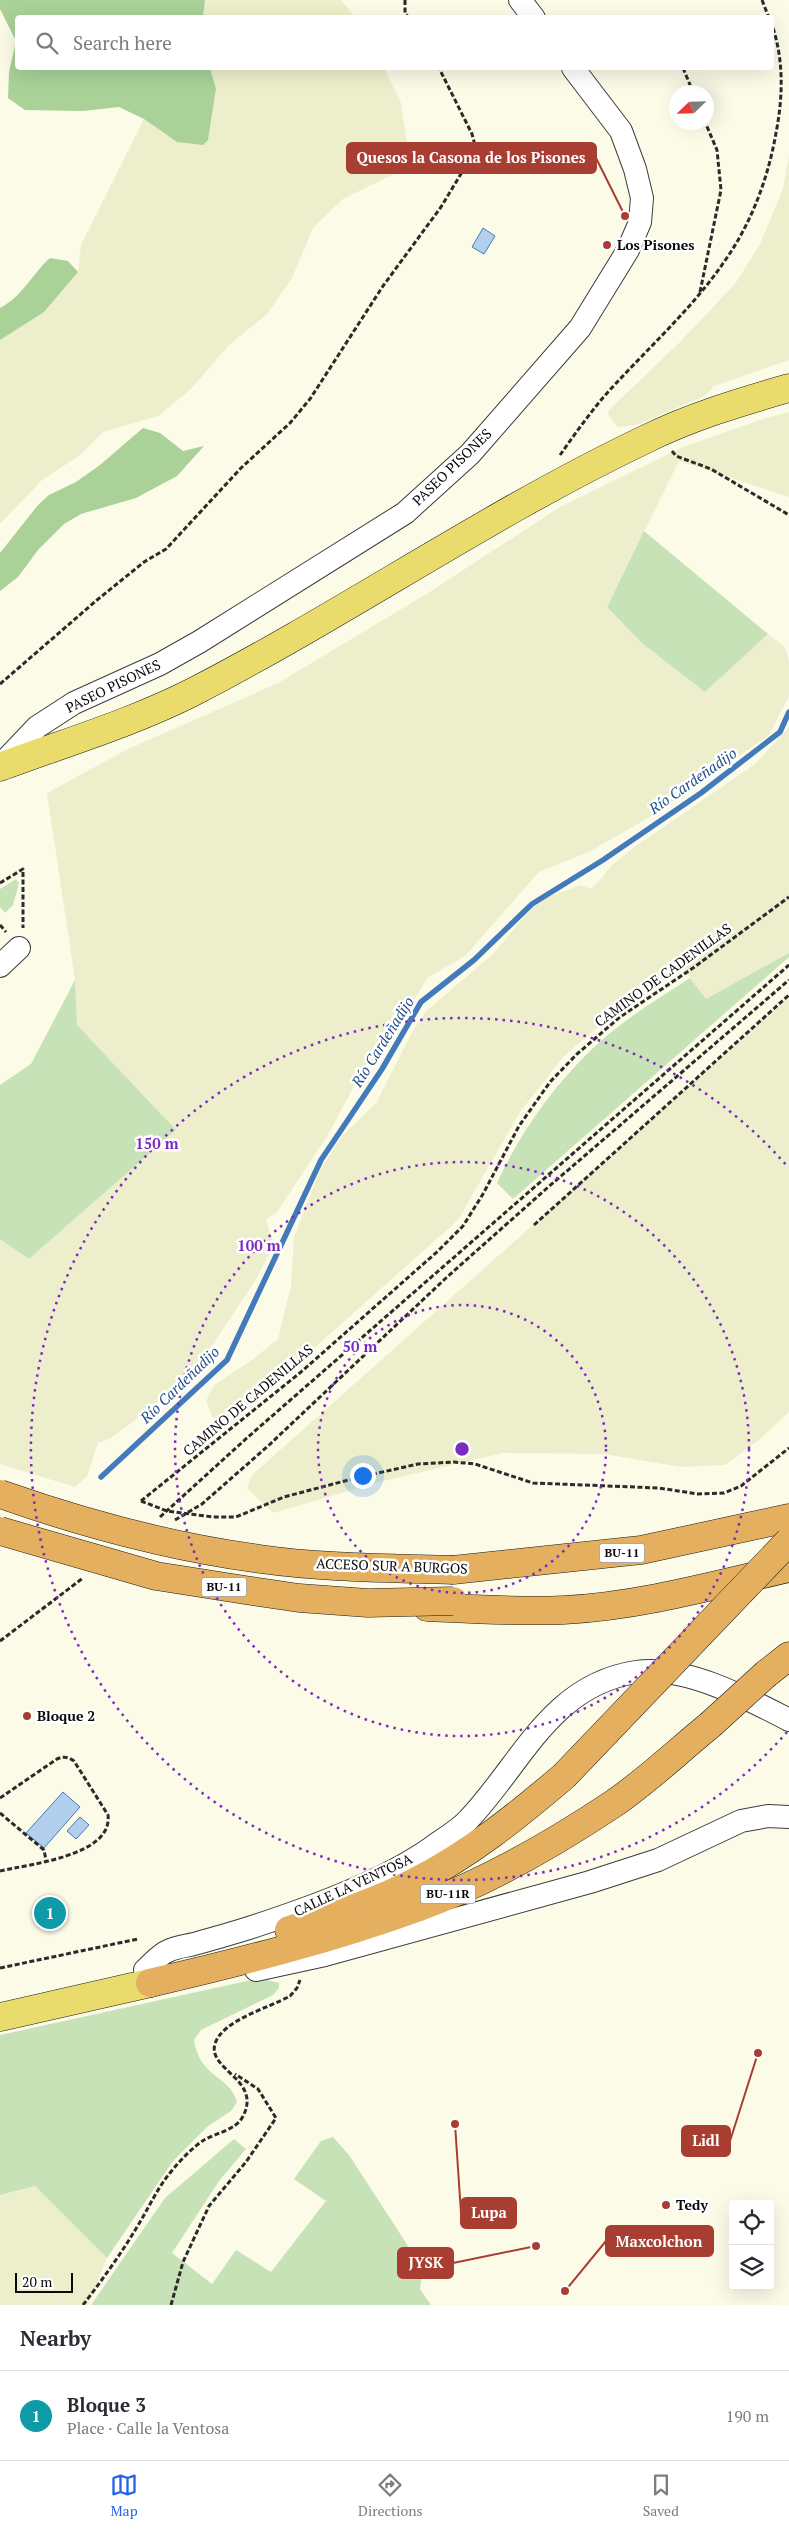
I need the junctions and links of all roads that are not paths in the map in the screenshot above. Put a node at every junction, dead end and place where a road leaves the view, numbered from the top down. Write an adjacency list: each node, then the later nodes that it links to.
1 (520, 0): 2 (street)
2 (532, 15)
3 (575, 70): 5 (street, PASEO PISONES)
4 (789, 388): 5 (main road, PASEO PISONES)
5 (0, 767)
6 (19, 948): 7 (street)
7 (0, 966)
8 (0, 1494): 9 (highway, ACCESO SUR A BURGOS / BU-11, bridge)
9 (789, 1518)
10 (0, 1531): 14 (highway, BU-11, bridge)
11 (789, 1541): 18 (highway, BU-11R, bridge)
12 (789, 1551): 14 (highway, BU-11)
13 (789, 1568): 14 (highway)
14 (454, 1605)
15 (789, 1656): 18 (highway, BU-11R, bridge)
16 (789, 1720): 18 (street, CALLE LA VENTOSA)
17 (789, 1817): 18 (street, CALLE LA VENTOSA)
18 (147, 1977): 19 (main road, CALLE LA VENTOSA); 20 (main road, CALLE LA VENTOSA)
19 (0, 2001)
20 (0, 2017)

